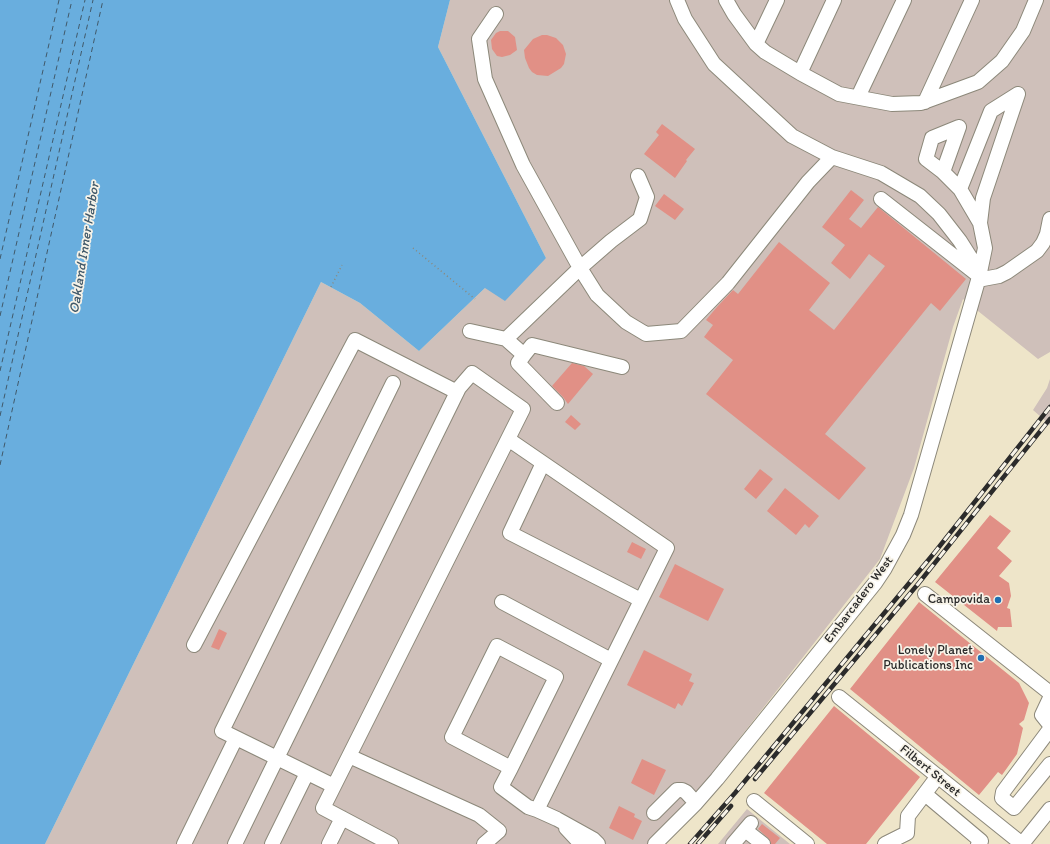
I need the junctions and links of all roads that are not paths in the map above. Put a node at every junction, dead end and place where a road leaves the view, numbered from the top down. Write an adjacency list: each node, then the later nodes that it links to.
1 (677, 0): 13 (street)
2 (726, 0): 9 (street)
3 (777, 0): 9 (street)
4 (834, 0): 10 (street)
5 (904, 0): 11 (street)
6 (972, 0): 12 (street)
7 (1036, 0): 12 (street)
8 (496, 14): 20 (street)
9 (756, 44): 10 (street)
10 (800, 73): 11 (street)
11 (858, 98): 12 (street)
12 (925, 102)
13 (832, 156): 20 (street); 21 (street)
14 (943, 172): 16 (street)
15 (638, 176): 20 (street)
16 (960, 190): 19 (street); 19 (street)
17 (881, 199): 21 (street)
18 (1050, 219): 21 (street)
19 (980, 223): 21 (street)
20 (580, 268): 23 (street)
21 (979, 274): 51 (street, Embarcadero West)
22 (470, 331): 23 (street)
23 (506, 339): 24 (street)
24 (524, 355): 25 (street); 28 (street)
25 (622, 367)
26 (393, 383): 41 (street)
27 (457, 392): 29 (street); 34 (street); 43 (street)
28 (557, 403)
29 (508, 439): 30 (street); 42 (street)
30 (543, 463): 32 (street); 32 (street)
31 (925, 594): 36 (street)
32 (641, 600): 35 (street)
33 (502, 602): 35 (street)
34 (194, 645)
35 (611, 660): 54 (street)
36 (1050, 694)
37 (839, 697): 47 (street, Filbert Street)
38 (1050, 698): 39 (street)
39 (1050, 725)
40 (1050, 729): 52 (street)
41 (236, 738): 43 (street); 60 (street)
42 (349, 756): 48 (street); 65 (street)
43 (277, 758): 46 (street); 61 (street)
44 (1050, 764): 52 (street)
45 (511, 768): 45 (street); 54 (street)
46 (307, 772): 48 (street); 62 (street)
47 (938, 776): 49 (street); 58 (street, Filbert Street)
48 (334, 786): 56 (street)
49 (925, 794): 59 (street); 72 (street)
50 (754, 801): 71 (street)
51 (696, 803): 55 (street); 68 (street, Embarcadero West)
52 (1014, 808): 58 (street)
53 (1050, 809): 73 (street)
54 (537, 810): 57 (street)
55 (654, 813)
56 (342, 818): 63 (street); 64 (street)
57 (557, 819): 66 (street); 67 (street)
58 (999, 825): 73 (street, Filbert Street)
59 (980, 842)
60 (184, 844)
61 (235, 844)
62 (272, 844)
63 (329, 844)
64 (391, 844)
65 (484, 844)
66 (581, 844)
67 (598, 844)
68 (655, 844)
69 (733, 844): 70 (street)
70 (763, 844)
71 (806, 844)
72 (885, 844)
73 (1022, 844)

